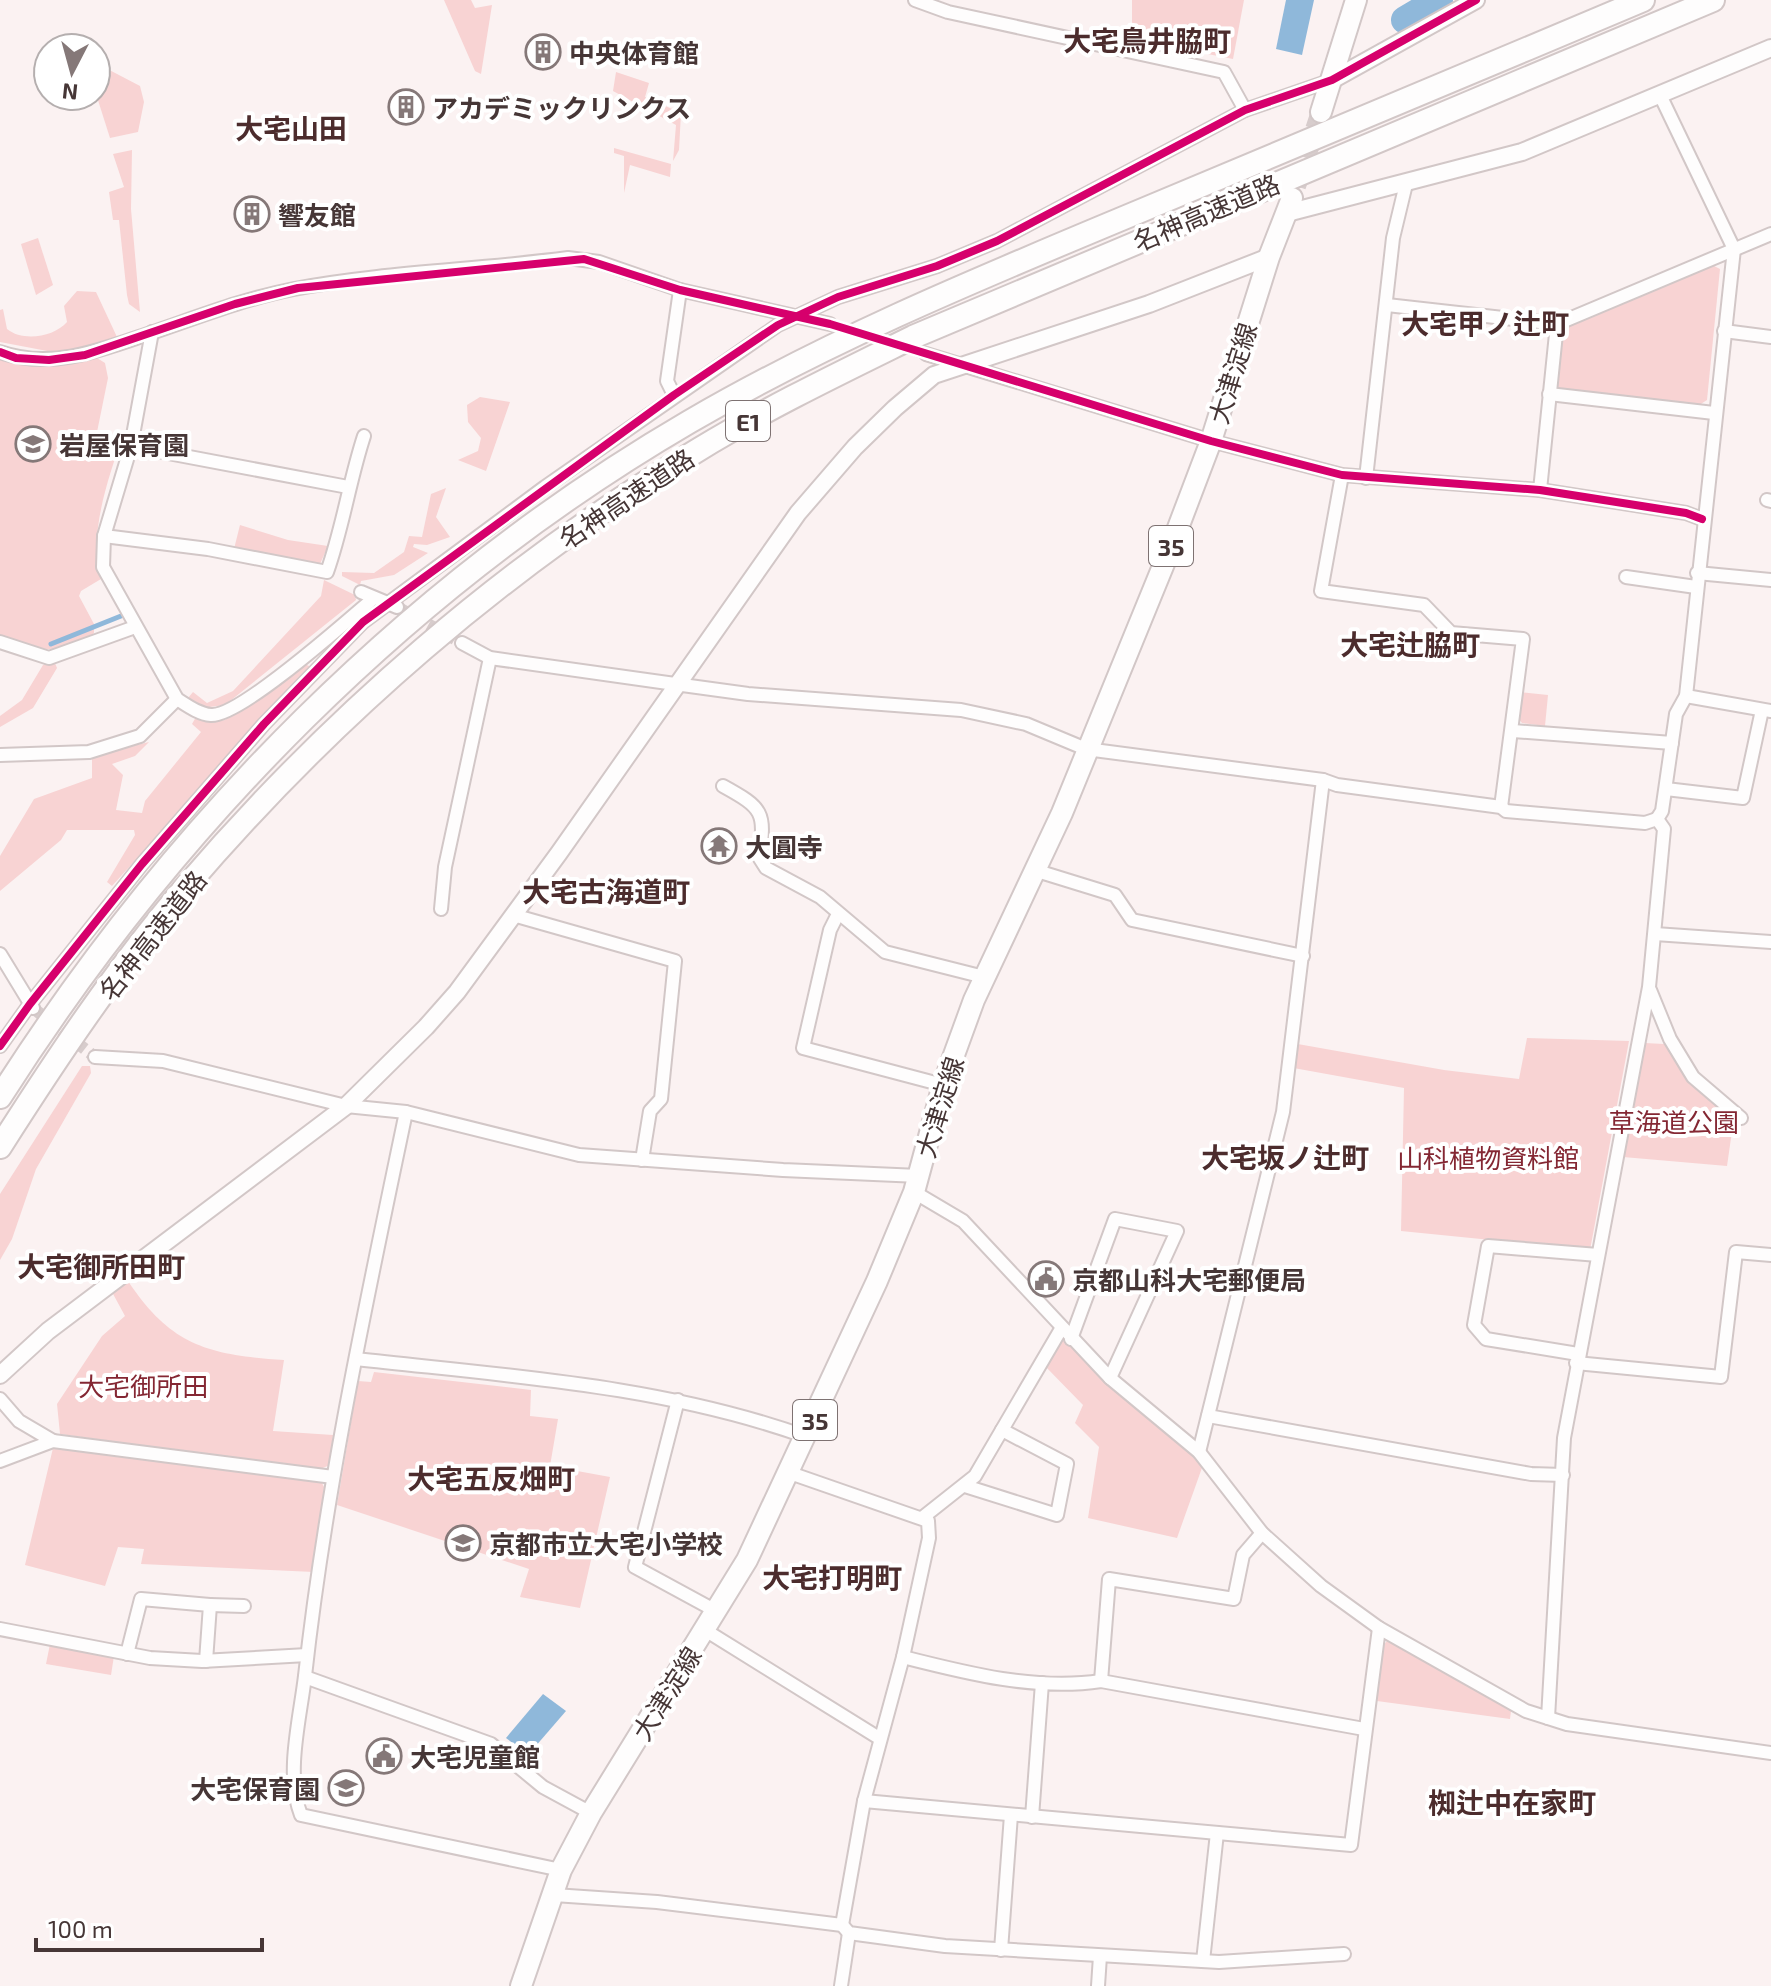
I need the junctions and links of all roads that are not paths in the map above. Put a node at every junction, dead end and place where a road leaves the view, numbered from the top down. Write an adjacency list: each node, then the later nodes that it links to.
1 (915, 0): 6 (street)
2 (1476, 0): 8 (street)
3 (1643, 0): 78 (highway, 名神高速道路 / E1)
4 (1713, 0): 82 (highway, 名神高速道路 / E1)
5 (1352, 1): 8 (main road)
6 (939, 4): 10 (street)
7 (1771, 48): 9 (street)
8 (1332, 80): 10 (street); 11 (main road)
9 (1661, 97): 12 (street); 15 (street)
10 (1245, 110): 19 (street)
11 (1321, 112)
12 (1406, 184): 13 (street); 18 (street)
13 (1289, 205): 16 (main road, 大津淀線 / 35)
14 (1771, 234): 15 (street)
15 (1734, 249): 21 (street); 22 (street)
16 (1269, 257): 27 (street); 32 (main road, 大津淀線 / 35)
17 (680, 290): 19 (street); 23 (street); 29 (street)
18 (1387, 305): 21 (street); 35 (street)
19 (798, 316): 20 (street); 29 (street)
20 (830, 324)
21 (1557, 324): 28 (street)
22 (1724, 331): 24 (street); 30 (street)
23 (152, 332): 25 (street); 33 (street)
24 (1771, 337)
25 (0, 352)
26 (926, 354): 27 (street)
27 (967, 366): 32 (street); 51 (street)
28 (1549, 394): 30 (street); 37 (street)
29 (674, 395): 46 (street)
30 (1714, 413): 38 (street)
31 (364, 436): 36 (street)
32 (1211, 441): 34 (street); 57 (main road, 大津淀線 / 35)
33 (131, 446): 36 (street); 39 (street)
34 (1342, 475): 35 (street); 55 (street)
35 (1366, 478): 37 (street)
36 (348, 487): 39 (street)
37 (1540, 490): 38 (street)
38 (1702, 519): 40 (street)
39 (104, 536): 47 (street)
40 (1697, 573): 42 (street); 43 (street)
41 (1626, 577): 43 (street)
42 (1771, 580)
43 (1696, 587): 52 (street)
44 (361, 592): 45 (street)
45 (374, 598): 46 (street); 53 (street)
46 (392, 605): 74 (street)
47 (135, 627): 48 (street); 53 (street)
48 (0, 642)
49 (462, 643): 50 (street)
50 (490, 658): 51 (street); 65 (street)
51 (675, 684): 57 (street); 67 (street)
52 (1686, 696): 54 (street); 56 (street)
53 (177, 699): 58 (street)
54 (1766, 711): 61 (street)
55 (1513, 731): 56 (street); 62 (street)
56 (1672, 743): 61 (street)
57 (1086, 749): 59 (street); 64 (main road, 大津淀線 / 35)
58 (0, 755)
59 (1323, 780): 62 (street); 71 (street)
60 (723, 786): 66 (street)
61 (1666, 789): 63 (street)
62 (1501, 807): 63 (street)
63 (1657, 819): 68 (street)
64 (1034, 870): 71 (street); 72 (main road, 大津淀線 / 35)
65 (441, 909)
66 (838, 914): 72 (street); 77 (street)
67 (513, 915): 79 (street); 83 (street)
68 (1655, 934): 69 (street); 73 (street)
69 (1771, 942)
70 (0, 954): 74 (street)
71 (1303, 956): 95 (street)
72 (984, 977): 77 (main road, 大津淀線 / 35)
73 (1649, 987): 81 (street); 85 (street)
74 (32, 1006): 75 (street)
75 (0, 1046)
76 (95, 1057): 79 (street)
77 (943, 1085): 84 (main road, 大津淀線 / 35)
78 (0, 1097)
79 (346, 1106): 80 (street); 91 (street)
80 (406, 1112): 83 (street); 90 (street)
81 (1741, 1118)
82 (0, 1147)
83 (642, 1160): 84 (street)
84 (916, 1184): 87 (street); 97 (main road, 大津淀線 / 35)
85 (1598, 1255): 89 (street); 89 (street)
86 (1771, 1255): 89 (street)
87 (1061, 1329): 88 (street); 96 (street)
88 (1071, 1339): 92 (street); 92 (street)
89 (1577, 1358): 102 (street)
90 (356, 1359): 94 (street); 103 (street)
91 (0, 1375)
92 (1110, 1378): 99 (street)
93 (0, 1399): 98 (street)
94 (678, 1400): 97 (street); 109 (street)
95 (1208, 1416): 99 (street); 102 (street)
96 (1002, 1430): 104 (street); 104 (street)
97 (807, 1437): 101 (main road, 大津淀線 / 35)
98 (53, 1441): 100 (street); 103 (street)
99 (1199, 1452): 106 (street)
100 (0, 1461)
101 (790, 1473): 105 (street); 109 (main road, 大津淀線 / 35)
102 (1563, 1475): 120 (street)
103 (333, 1477): 114 (street)
104 (965, 1486): 105 (street)
105 (922, 1518): 115 (street)
106 (1262, 1533): 110 (street); 118 (street)
107 (210, 1605): 108 (street); 113 (street); 116 (street)
108 (244, 1606)
109 (716, 1611): 112 (main road, 大津淀線 / 35)
110 (1379, 1628): 120 (street); 121 (street)
111 (0, 1629): 113 (street)
112 (705, 1630): 122 (street); 125 (main road, 大津淀線 / 35)
113 (127, 1654): 116 (street)
114 (307, 1655): 116 (street); 117 (street)
115 (903, 1657): 119 (street); 122 (street)
116 (206, 1661)
117 (305, 1677): 125 (street); 129 (street)
118 (1101, 1681): 119 (street); 121 (street)
119 (1042, 1683): 127 (street)
120 (1548, 1718): 123 (street)
121 (1364, 1729): 128 (street)
122 (879, 1738): 124 (street)
123 (1771, 1753)
124 (864, 1801): 126 (street); 131 (street)
125 (591, 1813): 129 (main road, 大津淀線 / 35)
126 (1011, 1815): 127 (street); 132 (street)
127 (1032, 1817): 128 (street)
128 (1217, 1833): 135 (street)
129 (561, 1870): 130 (main road, 大津淀線 / 35)
130 (554, 1895): 131 (street); 136 (main road, 大津淀線 / 35)
131 (845, 1929): 132 (street); 137 (street)
132 (1001, 1950): 134 (street)
133 (1344, 1954): 135 (street)
134 (1100, 1956): 135 (street); 138 (street)
135 (1203, 1961)
136 (521, 1986)
137 (841, 1986)
138 (1098, 1986)

